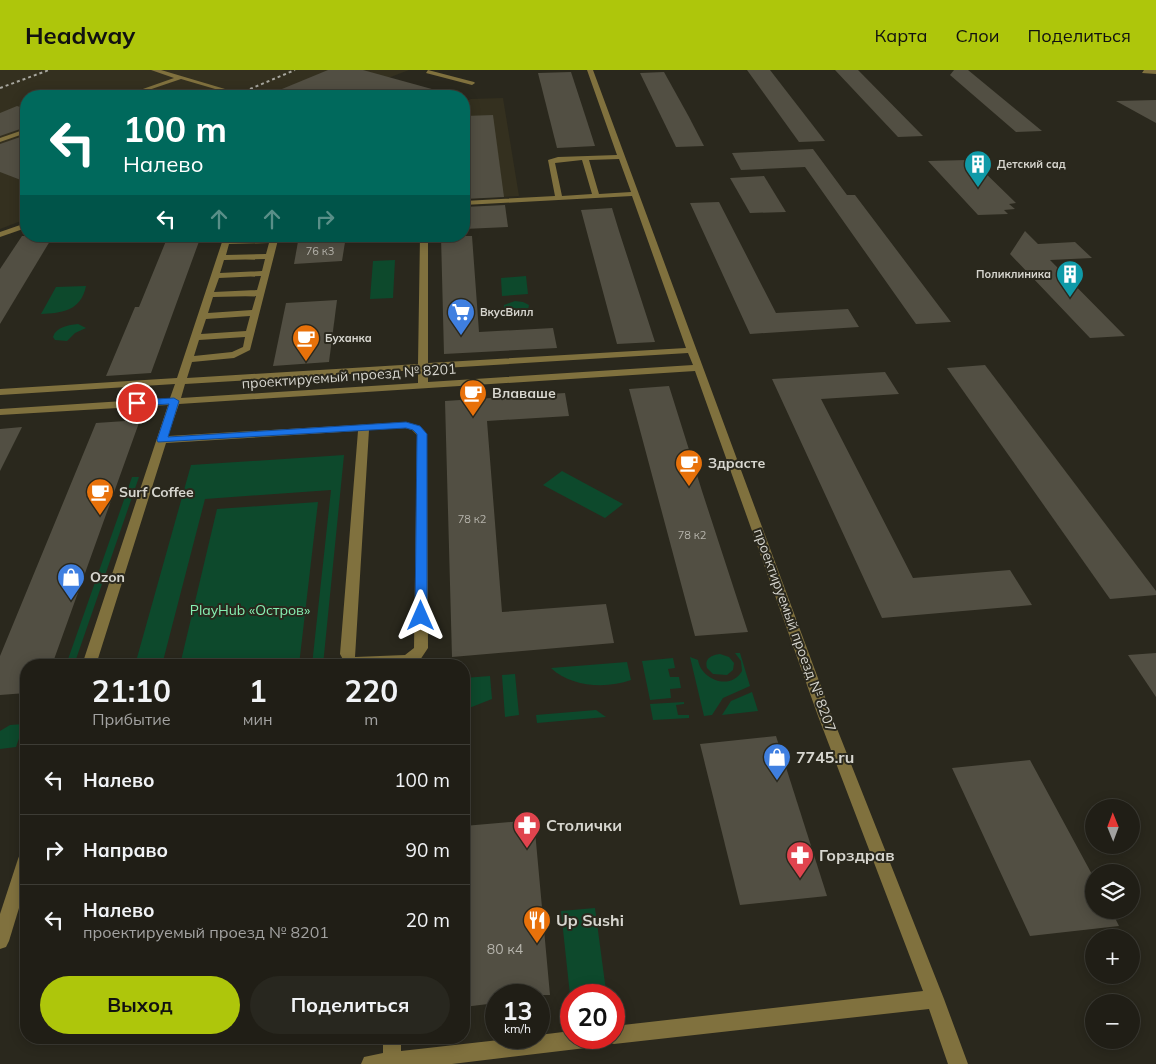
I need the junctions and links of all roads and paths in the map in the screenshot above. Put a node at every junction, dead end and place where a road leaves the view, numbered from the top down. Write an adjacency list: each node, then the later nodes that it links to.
1 (154, 70): 6 (street)
2 (432, 70): 7 (street)
3 (590, 70): 12 (street, проектируемый проезд № 8207)
4 (1144, 72): 5 (street)
5 (1155, 76)
6 (179, 78): 8 (street); 9 (street)
7 (472, 83)
8 (222, 89)
9 (144, 90)
10 (20, 133): 11 (street)
11 (0, 140)
12 (622, 157): 13 (street); 14 (street, проектируемый проезд № 8207)
13 (585, 158): 15 (street); 16 (street)
14 (635, 194): 15 (street); 33 (street, проектируемый проезд № 8207)
15 (596, 196): 16 (street)
16 (559, 198): 17 (street)
17 (470, 202)
18 (20, 227): 19 (street)
19 (0, 235)
20 (226, 242): 24 (street)
21 (273, 242): 23 (street)
22 (424, 242): 35 (street)
23 (270, 256): 24 (street); 25 (street)
24 (220, 258): 26 (street)
25 (266, 273): 26 (street); 27 (street)
26 (215, 276): 28 (street)
27 (261, 292): 28 (street); 29 (street)
28 (208, 295): 30 (street)
29 (256, 313): 30 (street); 31 (street)
30 (202, 316): 32 (street)
31 (251, 334): 32 (street); 34 (street)
32 (195, 337): 34 (street)
33 (693, 350): 35 (street); 36 (street, проектируемый проезд № 8207)
34 (188, 359): 37 (street)
35 (424, 366): 37 (street); 38 (street)
36 (699, 368): 38 (street, проектируемый проезд № 8201); 49 (street, проектируемый проезд № 8207)
37 (181, 381): 39 (street); 40 (street)
38 (424, 385): 40 (street, проектируемый проезд № 8201)
39 (0, 392)
40 (174, 401): 41 (street, проектируемый проезд № 8201); 43 (street)
41 (0, 412)
42 (364, 427): 43 (street); 45 (street); 46 (street)
43 (162, 440): 44 (street)
44 (91, 659)
45 (349, 659)
46 (409, 659)
47 (20, 878): 48 (street)
48 (0, 941)
49 (935, 999): 50 (street); 55 (street, проектируемый проезд № 8207)
50 (625, 1034)
51 (560, 1042): 53 (street)
52 (392, 1044): 53 (street)
53 (392, 1062): 54 (street)
54 (371, 1064)
55 (958, 1064)

